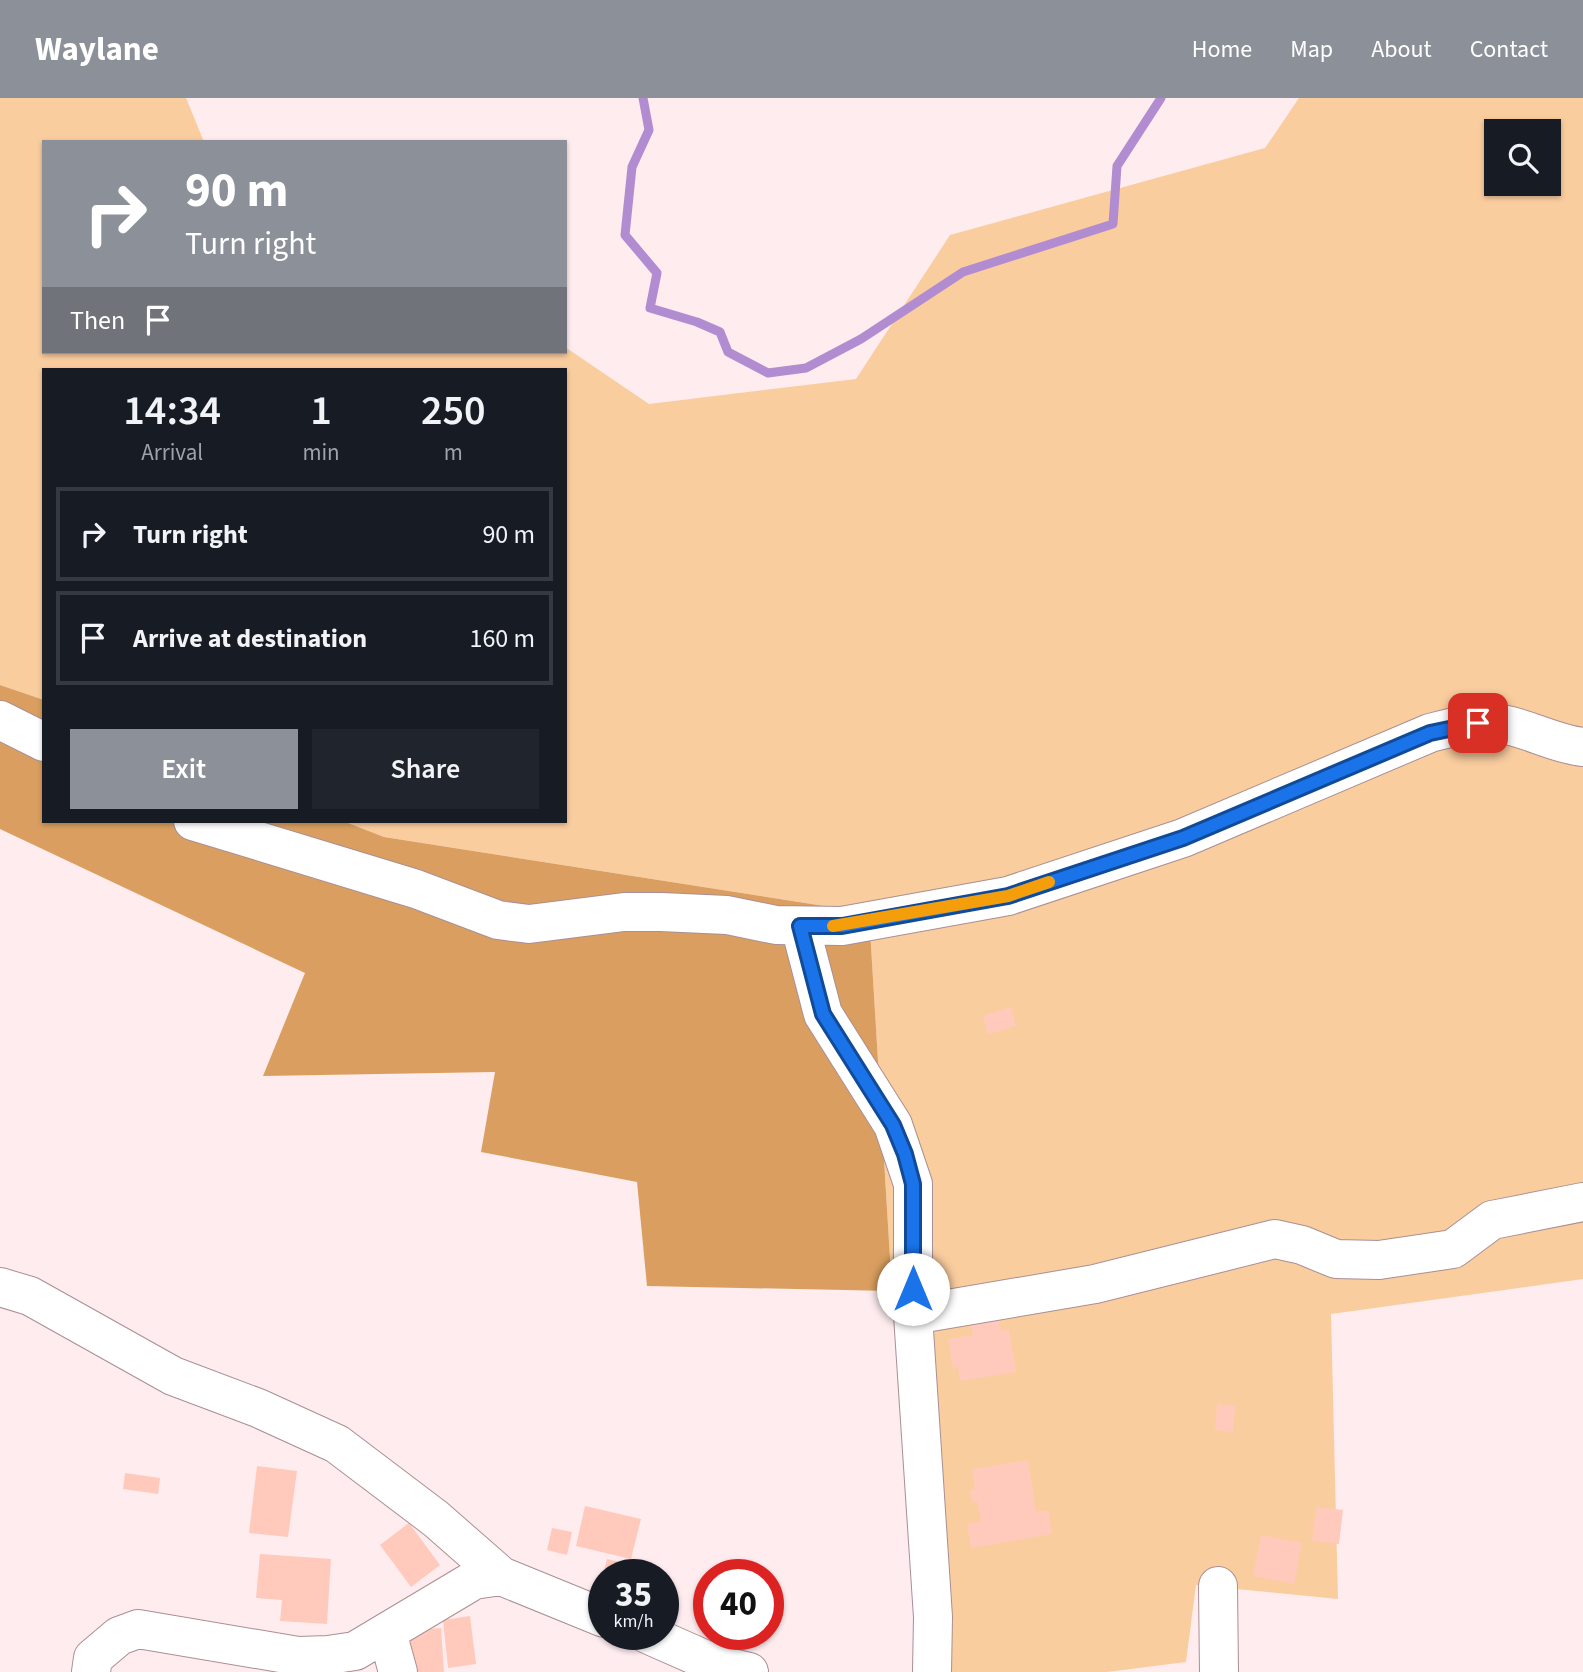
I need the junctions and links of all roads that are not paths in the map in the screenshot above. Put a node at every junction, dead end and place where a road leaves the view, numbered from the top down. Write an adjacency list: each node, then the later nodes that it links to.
1 (0, 720): 2 (street)
2 (42, 741)
3 (1583, 747): 5 (street)
4 (200, 823): 5 (street)
5 (800, 926): 8 (street)
6 (1583, 1202): 8 (street)
7 (0, 1287): 9 (street)
8 (913, 1315): 18 (street)
9 (501, 1576): 11 (street); 12 (street)
10 (1218, 1586): 19 (street)
11 (588, 1611)
12 (387, 1632): 14 (street); 16 (street)
13 (679, 1648): 17 (street)
14 (228, 1657): 15 (street)
15 (91, 1672)
16 (398, 1672)
17 (749, 1672)
18 (932, 1672)
19 (1219, 1672)

